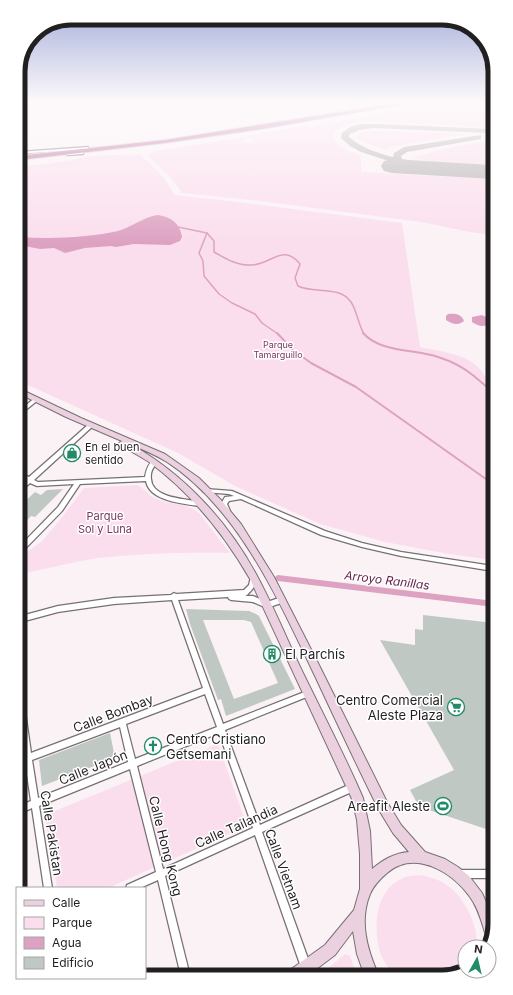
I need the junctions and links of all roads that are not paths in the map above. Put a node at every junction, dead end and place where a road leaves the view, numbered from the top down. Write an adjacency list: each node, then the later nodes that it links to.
1 (75, 149): 5 (highway)
2 (83, 149): 6 (highway)
3 (109, 149): 8 (highway)
4 (128, 149): 7 (highway)
5 (25, 155)
6 (25, 155)
7 (25, 156)
8 (25, 156)
9 (25, 394): 10 (street)
10 (36, 399): 11 (street); 12 (street)
11 (25, 408)
12 (95, 426): 13 (street); 16 (street); 19 (street)
13 (154, 462): 15 (street); 21 (street)
14 (25, 478): 16 (street)
15 (148, 479): 17 (street); 21 (street)
16 (30, 480): 17 (street); 18 (street)
17 (79, 482): 23 (street)
18 (25, 484)
19 (206, 491): 20 (street); 22 (street)
20 (242, 498): 22 (street); 24 (street)
21 (200, 504): 25 (street)
22 (228, 514): 28 (street)
23 (25, 546)
24 (488, 568)
25 (253, 577): 27 (street); 29 (street)
26 (174, 596): 27 (street); 30 (street); 31 (street, Calle Vietnam)
27 (199, 596): 29 (street)
28 (282, 600): 29 (street); 42 (street)
29 (267, 605): 32 (street)
30 (25, 618)
31 (207, 690): 33 (street, Calle Bombay); 34 (street, Calle Vietnam)
32 (307, 694): 34 (street, Calle Japón); 38 (street)
33 (122, 722): 36 (street, Calle Bombay); 37 (street, Calle Hong Kong)
34 (220, 729): 37 (street, Calle Japón); 41 (street, Calle Vietnam)
35 (25, 738): 36 (street, Calle Pakistan)
36 (28, 758): 39 (street, Calle Pakistan)
37 (132, 764): 39 (street, Calle Japón); 43 (street, Calle Hong Kong)
38 (353, 787): 41 (street, Calle Tailandia); 48 (street)
39 (35, 804): 40 (street, Calle Japón); 46 (street, Calle Pakistan)
40 (25, 808)
41 (256, 831): 43 (street, Calle Tailandia); 51 (street, Calle Vietnam)
42 (422, 857): 44 (street); 48 (street)
43 (160, 874): 47 (street, Calle Tailandia); 52 (street, Calle Hong Kong)
44 (459, 874): 45 (street); 50 (street)
45 (488, 874)
46 (48, 887)
47 (132, 887)
48 (366, 889): 49 (street)
49 (359, 913): 51 (street); 54 (street)
50 (488, 919)
51 (306, 968): 53 (street)
52 (184, 970)
53 (303, 970)
54 (369, 970)

